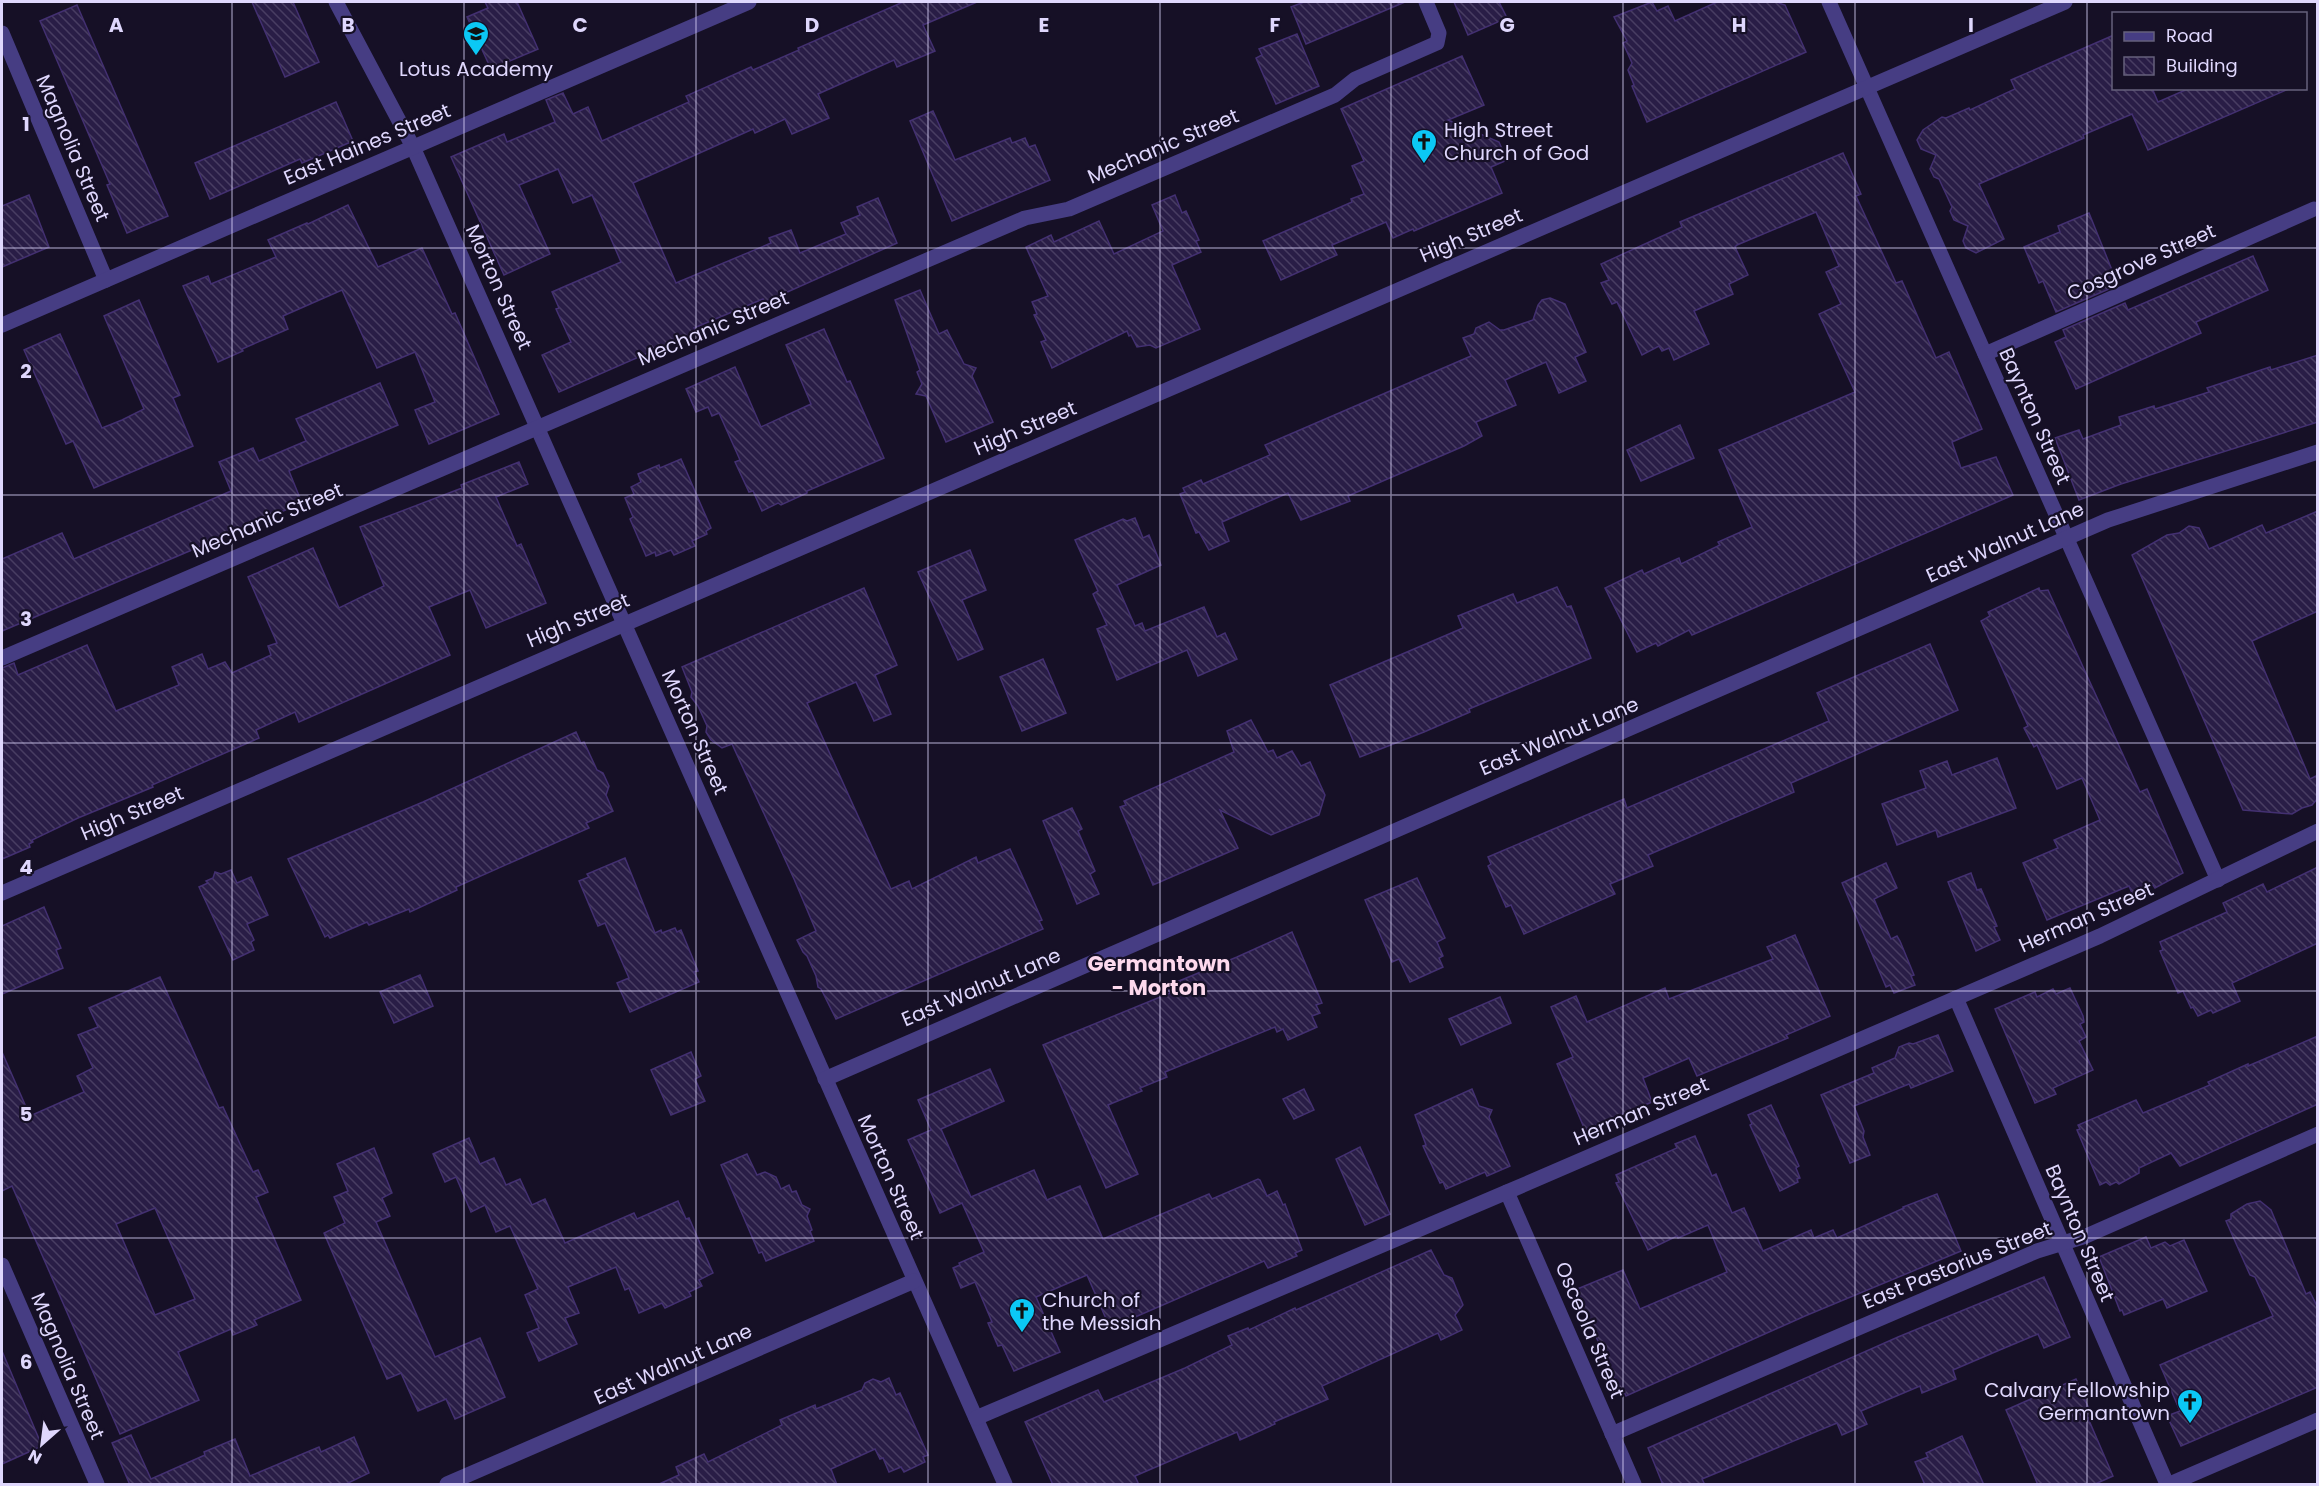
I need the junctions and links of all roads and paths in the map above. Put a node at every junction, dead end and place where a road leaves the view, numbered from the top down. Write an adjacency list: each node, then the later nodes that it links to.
1 (336, 2): 8 (street, Morton Street)
2 (748, 2): 8 (street, East Haines Street)
3 (1426, 2): 13 (street, Mechanic Street)
4 (1829, 2): 7 (street, Baynton Street)
5 (2065, 2): 7 (street, High Street)
6 (2, 33): 10 (street, Magnolia Street)
7 (1866, 87): 12 (street, Baynton Street); 16 (street, High Street)
8 (413, 147): 10 (street, East Haines Street); 13 (street, Morton Street)
9 (2314, 209): 12 (street, Cosgrove Street)
10 (106, 280): 11 (street, East Haines Street)
11 (2, 326)
12 (1985, 354): 15 (street, Baynton Street)
13 (538, 426): 16 (street, Morton Street); 17 (street, Mechanic Street)
14 (2318, 452): 15 (street, East Walnut Lane)
15 (2066, 539): 19 (street, Baynton Street); 22 (street, East Walnut Lane)
16 (625, 623): 20 (street, High Street); 22 (street, Morton Street)
17 (2, 658)
18 (2318, 831): 19 (street, Herman Street)
19 (2218, 880): 21 (street, Herman Street)
20 (2, 893)
21 (1956, 998): 24 (street, Herman Street); 25 (street, Baynton Street)
22 (825, 1078): 27 (street, Morton Street)
23 (2318, 1134): 25 (street, East Pastorius Street)
24 (1507, 1192): 28 (street, Herman Street); 30 (street, Osceola Street)
25 (2061, 1244): 30 (street, East Pastorius Street); 35 (street, Baynton Street)
26 (2, 1265): 31 (street, Magnolia Street)
27 (914, 1281): 28 (street, Morton Street); 32 (street, East Walnut Lane)
28 (976, 1418): 33 (street, Morton Street)
29 (2318, 1420): 35 (street)
30 (1612, 1434): 34 (street, Osceola Street)
31 (97, 1485)
32 (447, 1485)
33 (1005, 1485)
34 (1634, 1485)
35 (2168, 1485)

